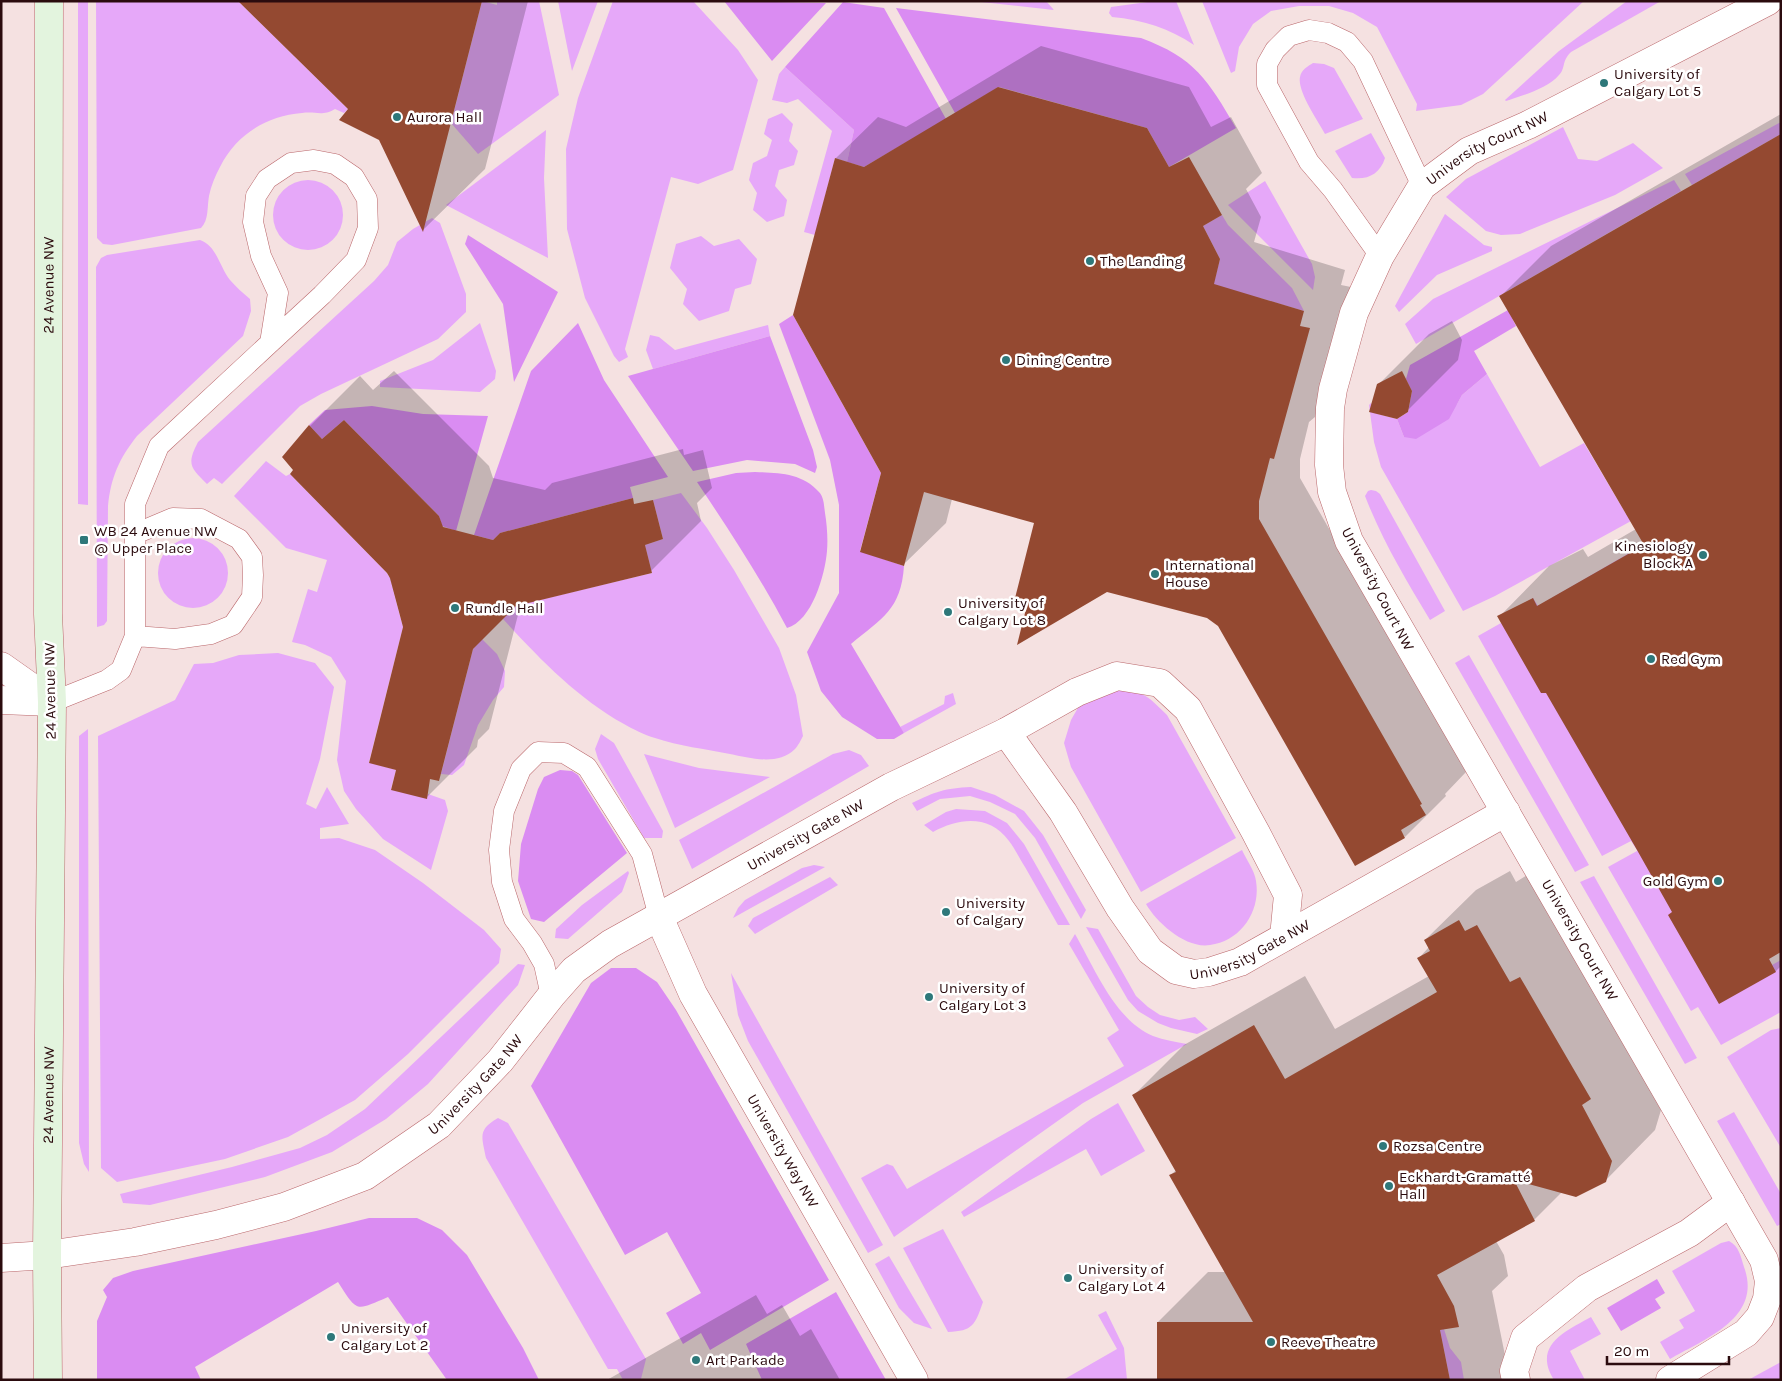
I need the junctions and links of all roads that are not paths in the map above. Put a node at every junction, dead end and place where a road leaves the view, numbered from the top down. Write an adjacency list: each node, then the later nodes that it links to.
1 (49, 1): 10 (street, 24 Avenue NW)
2 (1768, 1): 3 (street, University Court NW)
3 (1422, 186): 4 (street, University Court NW); 4 (lane)
4 (1380, 256): 12 (street, University Court NW)
5 (270, 343): 5 (lane); 6 (lane)
6 (135, 534): 7 (lane); 7 (lane)
7 (134, 636): 10 (lane)
8 (1, 666): 10 (street)
9 (1, 700): 10 (street)
10 (52, 702): 17 (street, 24 Avenue NW)
11 (1006, 732): 13 (street, University Gate NW); 14 (street, University Gate NW); 14 (street)
12 (1506, 812): 14 (street, University Gate NW); 16 (street, University Court NW)
13 (659, 917): 15 (street, University Gate NW); 15 (lane); 20 (street, University Way NW)
14 (1284, 938)
15 (551, 996): 17 (street, University Gate NW)
16 (1731, 1202): 21 (street); 22 (street, University Court NW)
17 (47, 1255): 18 (street, University Gate NW); 19 (street, 24 Avenue NW)
18 (1, 1258)
19 (48, 1380)
20 (914, 1380)
21 (1516, 1380)
22 (1670, 1380)

